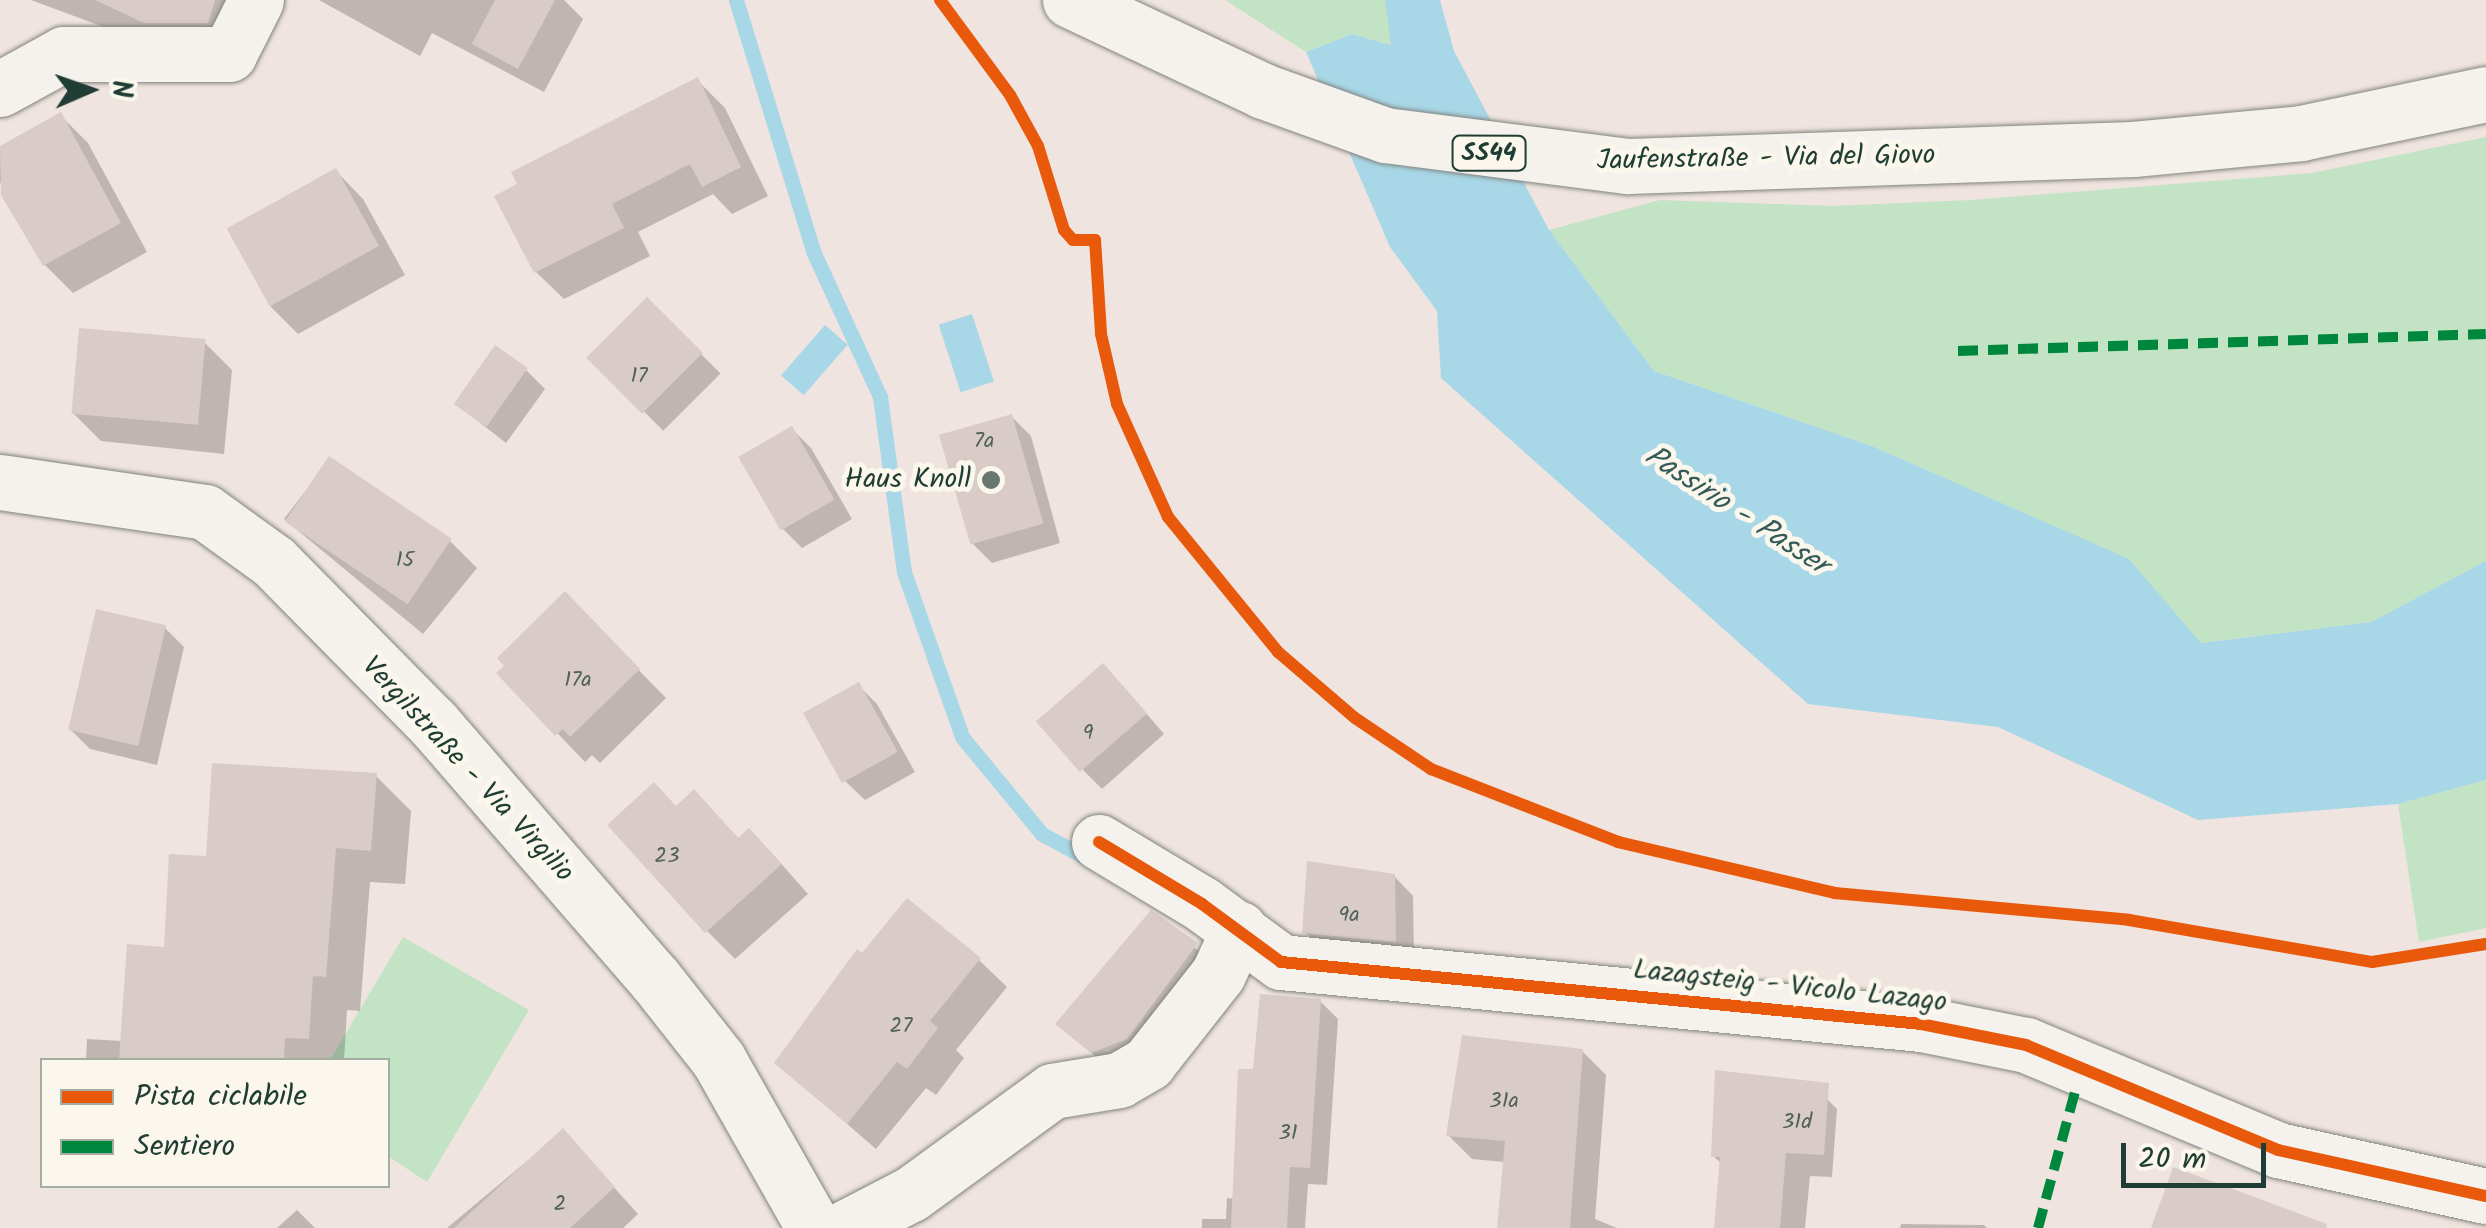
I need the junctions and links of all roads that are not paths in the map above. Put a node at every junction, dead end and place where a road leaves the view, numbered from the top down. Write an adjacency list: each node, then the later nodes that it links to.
1 (256, 0): 3 (street)
2 (1070, 0): 4 (street, Jaufenstraße - Via del Giovo / SS44)
3 (0, 89)
4 (2486, 94)
5 (0, 482): 9 (street, Vergilstraße - Via Virgilio)
6 (1098, 842): 7 (street, Lazagsteig - Vicolo Lazago)
7 (1239, 929): 8 (street, Lazagsteig - Vicolo Lazago); 10 (street)
8 (2486, 1196)
9 (814, 1228)
10 (845, 1228)

